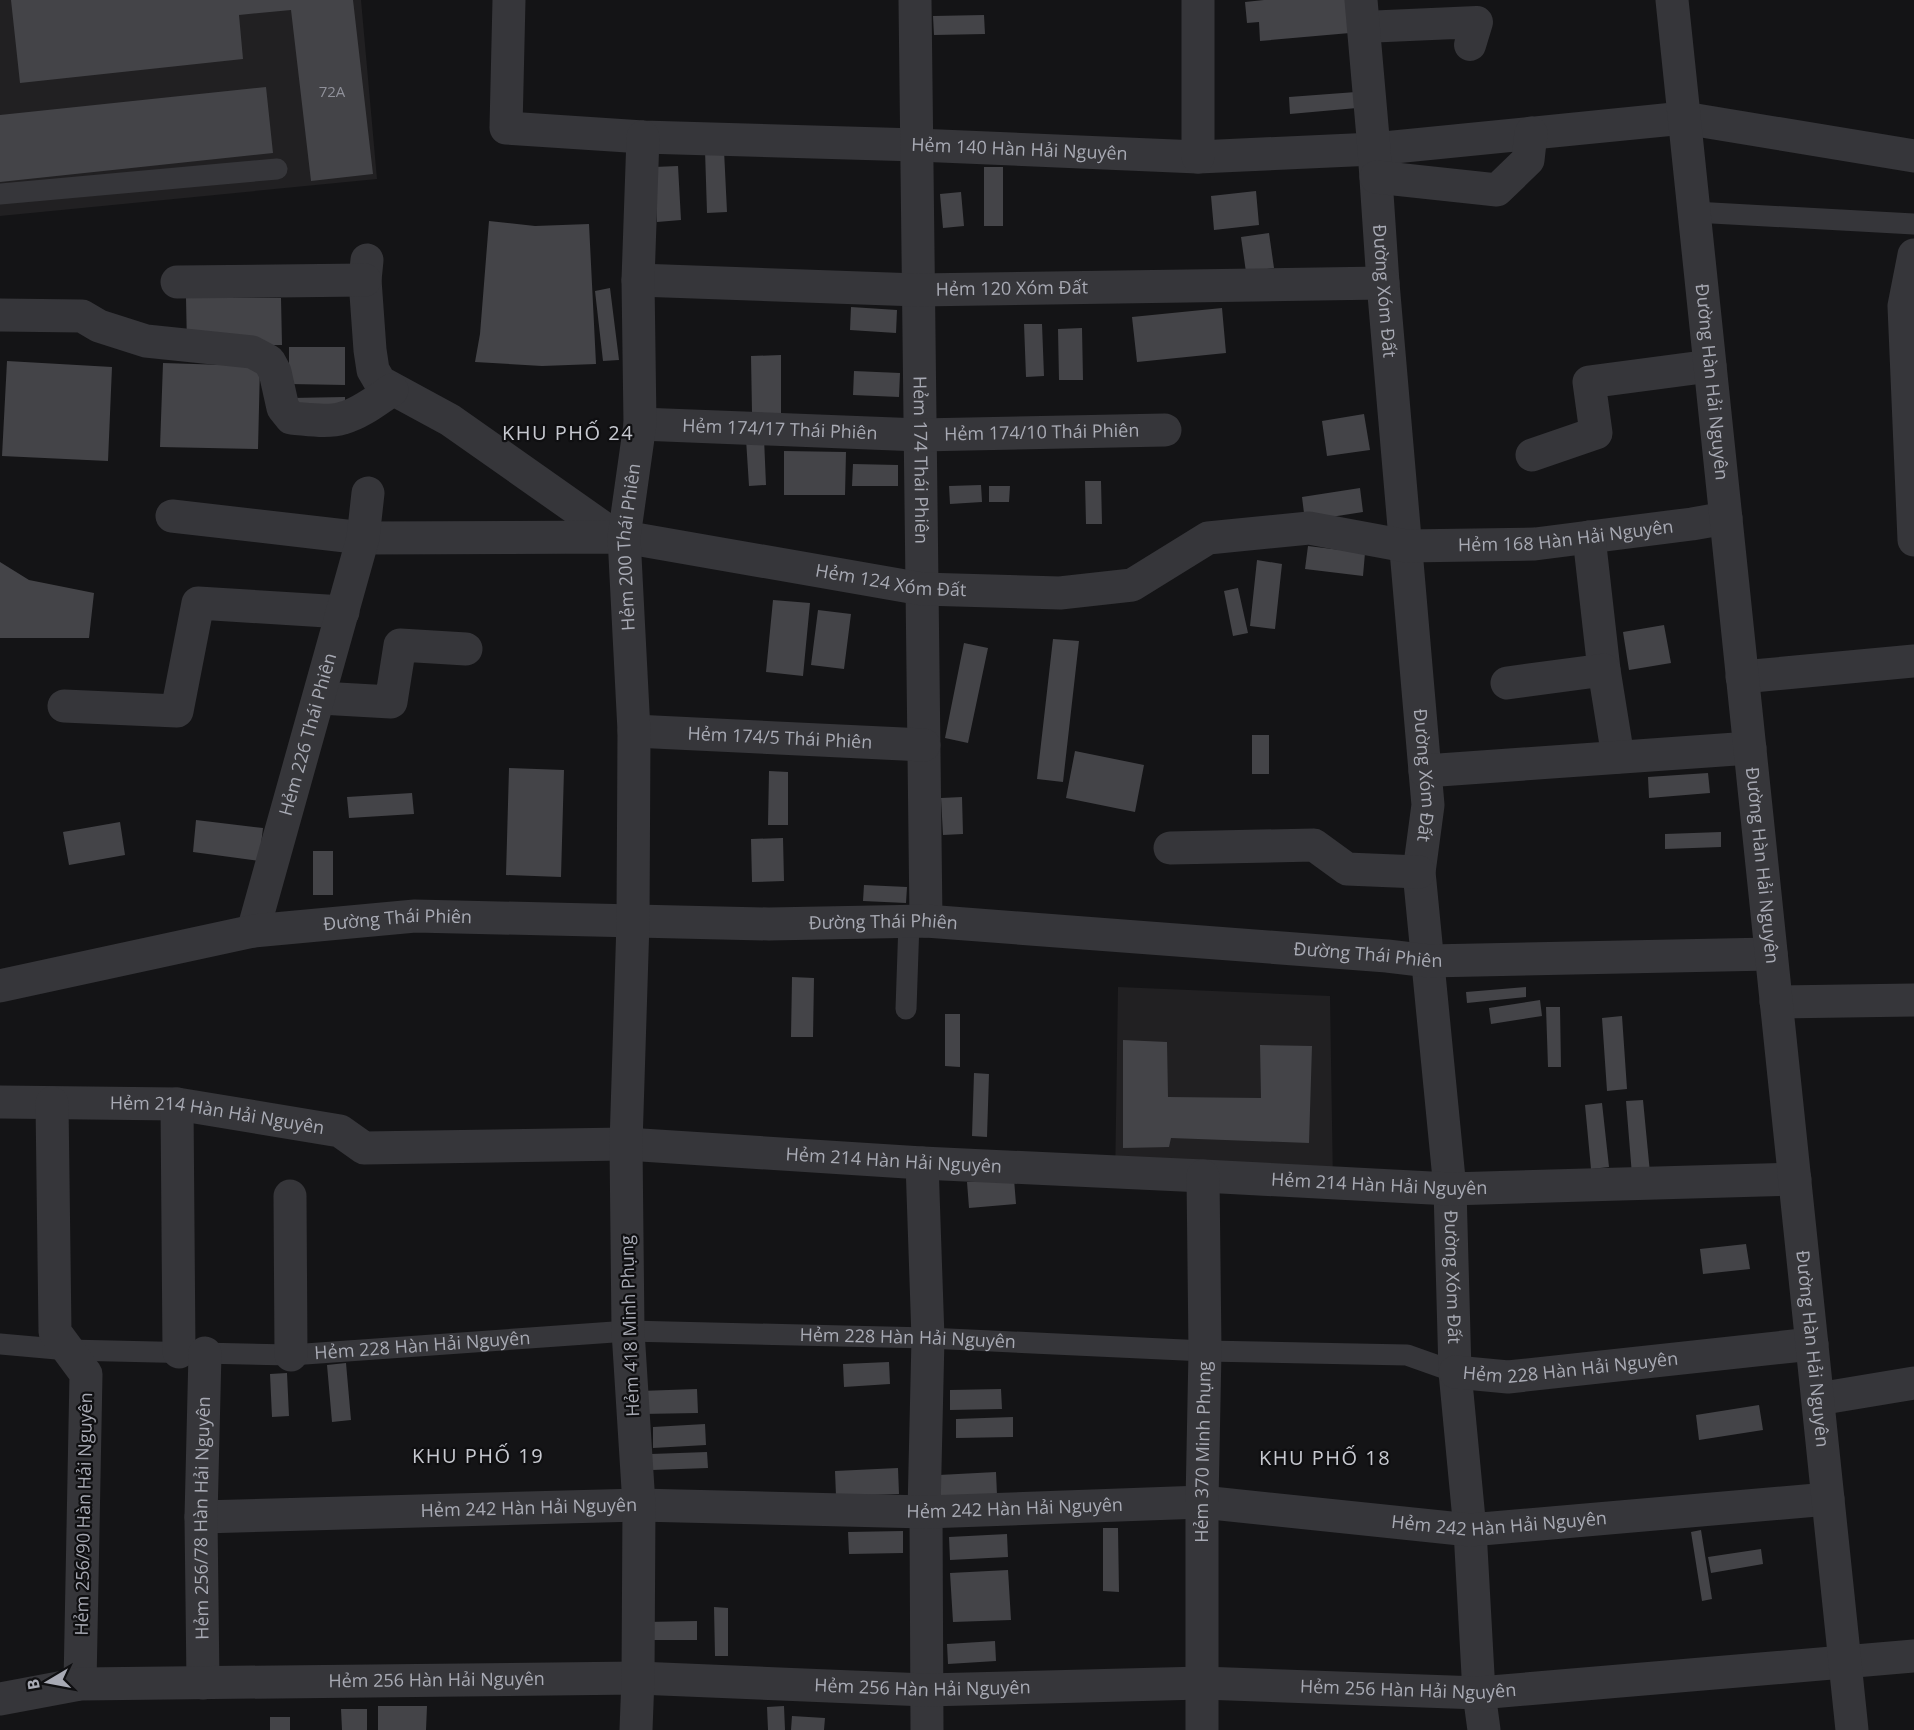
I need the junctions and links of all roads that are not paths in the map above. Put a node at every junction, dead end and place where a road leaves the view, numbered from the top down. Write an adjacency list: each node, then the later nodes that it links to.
1 (508, 0): 9 (street, Hẻm 140 Hàn Hải Nguyên)
2 (915, 0): 10 (street, Hẻm 174 Thái Phiên)
3 (1198, 0): 12 (street)
4 (1672, 0): 7 (street, Đường Hàn Hải Nguyên)
5 (1363, 14): 6 (street); 13 (street, Đường Xóm Đất)
6 (1470, 45)
7 (1684, 118): 8 (street, Hẻm 140 Hàn Hải Nguyên); 11 (street, Hẻm 140 Hàn Hải Nguyên); 16 (street, Đường Hàn Hải Nguyên)
8 (1531, 133): 13 (street, Hẻm 140 Hàn Hải Nguyên); 13 (street, Hẻm 140 Hàn Hải Nguyên)
9 (643, 137): 10 (street, Hẻm 140 Hàn Hải Nguyên); 19 (street, Hẻm 200 Thái Phiên)
10 (917, 145): 12 (street, Hẻm 140 Hàn Hải Nguyên); 22 (street, Hẻm 174 Thái Phiên)
11 (1914, 156)
12 (1198, 157): 13 (street, Hẻm 140 Hàn Hải Nguyên)
13 (1375, 163): 21 (street, Đường Xóm Đất)
14 (277, 169): 15 (lane)
15 (0, 194)
16 (1694, 212): 17 (lane); 24 (street, Đường Hàn Hải Nguyên)
17 (1914, 224)
18 (1914, 255): 36 (street)
19 (638, 280): 22 (street, Hẻm 120 Xóm Đất); 26 (street, Hẻm 200 Thái Phiên)
20 (177, 282): 25 (street)
21 (1383, 283): 22 (street, Hẻm 120 Xóm Đất); 37 (street, Đường Xóm Đất)
22 (918, 290): 28 (street, Hẻm 174 Thái Phiên)
23 (0, 315): 25 (street)
24 (1710, 366): 29 (street); 32 (street, Đường Hàn Hải Nguyên)
25 (392, 390): 33 (street)
26 (640, 424): 28 (street, Hẻm 174/17 Thái Phiên); 33 (street, Hẻm 200 Thái Phiên)
27 (1165, 430): 28 (street, Hẻm 174/10 Thái Phiên)
28 (920, 435): 38 (street, Hẻm 174 Thái Phiên)
29 (1532, 455)
30 (368, 493): 35 (street, Hẻm 226 Thái Phiên)
31 (172, 516): 35 (street, Hẻm 124 Xóm Đất)
32 (1726, 518): 34 (street, Hẻm 168 Hàn Hải Nguyên); 43 (street, Đường Hàn Hải Nguyên)
33 (620, 536): 35 (street, Hẻm 124 Xóm Đất); 38 (street, Hẻm 124 Xóm Đất); 47 (street, Hẻm 200 Thái Phiên)
34 (1590, 537): 37 (street, Hẻm 168 Hàn Hải Nguyên); 42 (street)
35 (363, 538): 39 (street, Hẻm 226 Thái Phiên)
36 (1914, 540)
37 (1406, 546): 38 (street, Hẻm 124 Xóm Đất); 51 (street, Đường Xóm Đất)
38 (922, 589): 48 (street, Hẻm 174 Thái Phiên)
39 (343, 612): 45 (street, Hẻm 226 Thái Phiên); 46 (street)
40 (466, 649): 45 (street)
41 (1914, 661): 43 (street)
42 (1605, 670): 44 (street); 50 (street)
43 (1742, 677): 49 (street, Đường Hàn Hải Nguyên)
44 (1507, 683)
45 (320, 698): 56 (street, Hẻm 226 Thái Phiên)
46 (64, 706)
47 (634, 731): 48 (street, Hẻm 174/5 Thái Phiên); 54 (street, Hẻm 200 Thái Phiên)
48 (924, 745): 55 (street, Hẻm 174 Thái Phiên)
49 (1750, 748): 50 (street); 57 (street, Đường Hàn Hải Nguyên)
50 (1618, 757): 51 (street)
51 (1425, 771): 53 (street, Đường Xóm Đất)
52 (1170, 848): 53 (street)
53 (1419, 872): 58 (street, Đường Xóm Đất)
54 (633, 922): 55 (street, Đường Thái Phiên); 56 (street, Đường Thái Phiên); 66 (street, Hẻm 418 Minh Phụng)
55 (917, 922): 58 (street, Đường Thái Phiên); 62 (lane)
56 (253, 931): 59 (street, Đường Thái Phiên)
57 (1771, 954): 58 (street, Đường Thái Phiên); 61 (street, Đường Hàn Hải Nguyên)
58 (1429, 961): 70 (street, Đường Xóm Đất)
59 (0, 986)
60 (1914, 1000): 61 (street)
61 (1776, 1002): 69 (street, Đường Hàn Hải Nguyên)
62 (906, 1009)
63 (0, 1102): 64 (street, Hẻm 214 Hàn Hải Nguyên)
64 (52, 1102): 65 (street, Hẻm 214 Hàn Hải Nguyên); 76 (street, Hẻm 256/90 Hàn Hải Nguyên)
65 (177, 1104): 66 (street, Hẻm 214 Hàn Hải Nguyên); 78 (street, Hẻm 256/78 Hàn Hải Nguyên)
66 (626, 1144): 67 (street, Hẻm 214 Hàn Hải Nguyên); 72 (street, Hẻm 418 Minh Phụng)
67 (922, 1163): 68 (street, Hẻm 214 Hàn Hải Nguyên); 73 (street)
68 (1203, 1176): 70 (street, Hẻm 214 Hàn Hải Nguyên); 77 (street, Hẻm 370 Minh Phụng)
69 (1795, 1179): 70 (street, Hẻm 214 Hàn Hải Nguyên); 75 (street, Đường Hàn Hải Nguyên)
70 (1450, 1189): 80 (street, Đường Xóm Đất)
71 (290, 1196): 79 (street)
72 (628, 1330): 73 (lane, Hẻm 228 Hàn Hải Nguyên); 79 (lane, Hẻm 228 Hàn Hải Nguyên); 85 (street, Hẻm 418 Minh Phụng)
73 (928, 1338): 77 (lane, Hẻm 228 Hàn Hải Nguyên); 86 (street)
74 (0, 1344): 76 (lane, Hẻm 228 Hàn Hải Nguyên)
75 (1812, 1344): 80 (street, Hẻm 228 Hàn Hải Nguyên); 82 (street, Đường Hàn Hải Nguyên)
76 (68, 1350): 78 (lane, Hẻm 228 Hàn Hải Nguyên); 94 (street, Hẻm 256/90 Hàn Hải Nguyên)
77 (1205, 1351): 80 (lane, Hẻm 228 Hàn Hải Nguyên); 84 (street, Hẻm 370 Minh Phụng)
78 (192, 1352): 79 (lane, Hẻm 228 Hàn Hải Nguyên); 87 (street, Hẻm 256/78 Hàn Hải Nguyên)
79 (291, 1355)
80 (1455, 1372): 88 (street, Đường Xóm Đất)
81 (1914, 1383): 82 (street)
82 (1818, 1399): 83 (street, Đường Hàn Hải Nguyên)
83 (1828, 1498): 88 (street, Hẻm 242 Hàn Hải Nguyên); 90 (street, Đường Hàn Hải Nguyên)
84 (1202, 1502): 86 (street, Hẻm 242 Hàn Hải Nguyên); 88 (street, Hẻm 242 Hàn Hải Nguyên); 93 (street, Hẻm 370 Minh Phụng)
85 (639, 1505): 86 (street, Hẻm 242 Hàn Hải Nguyên); 87 (street, Hẻm 242 Hàn Hải Nguyên); 91 (street, Hẻm 418 Minh Phụng)
86 (926, 1512): 95 (street)
87 (201, 1517): 92 (street, Hẻm 256/78 Hàn Hải Nguyên)
88 (1470, 1530): 96 (street, Đường Xóm Đất)
89 (1914, 1656): 90 (street, Hẻm 256 Hàn Hải Nguyên)
90 (1844, 1661): 96 (street, Hẻm 256 Hàn Hải Nguyên); 102 (street, Đường Hàn Hải Nguyên)
91 (638, 1678): 92 (street, Hẻm 256 Hàn Hải Nguyên); 95 (street, Hẻm 256 Hàn Hải Nguyên); 98 (street, Hẻm 418 Minh Phụng)
92 (202, 1683): 94 (street, Hẻm 256 Hàn Hải Nguyên)
93 (1202, 1683): 95 (street, Hẻm 256 Hàn Hải Nguyên); 96 (street, Hẻm 256 Hàn Hải Nguyên); 100 (street, Hẻm 370 Minh Phụng)
94 (80, 1684): 97 (street, Hẻm 256 Hàn Hải Nguyên)
95 (926, 1690): 99 (street)
96 (1479, 1693): 101 (street, Đường Xóm Đất)
97 (0, 1699)
98 (636, 1730)
99 (927, 1730)
100 (1202, 1730)
101 (1484, 1730)
102 (1852, 1730)

